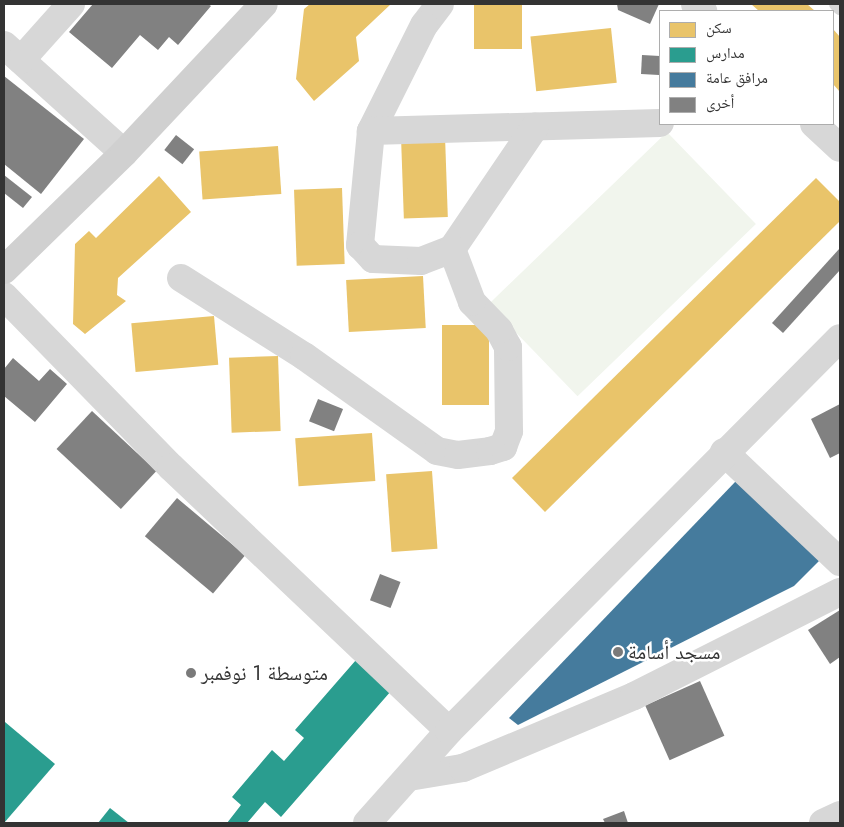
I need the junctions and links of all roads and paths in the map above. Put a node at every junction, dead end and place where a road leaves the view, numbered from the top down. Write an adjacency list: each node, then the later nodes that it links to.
1 (71, 4): 6 (street)
2 (264, 4): 12 (street)
3 (440, 4): 10 (street)
4 (836, 4): 5 (lane)
5 (840, 8)
6 (12, 52): 12 (street)
7 (659, 123): 9 (street)
8 (815, 125): 11 (street)
9 (534, 127): 10 (street); 13 (street)
10 (371, 131): 13 (street)
11 (840, 148)
12 (124, 153): 14 (street)
13 (452, 249): 15 (street)
14 (4, 270)
15 (181, 278)
16 (4, 296): 21 (street)
17 (836, 344): 18 (street)
18 (724, 452): 19 (street); 21 (street)
19 (840, 562)
20 (840, 592): 22 (street)
21 (449, 731): 22 (street)
22 (409, 777): 24 (street)
23 (840, 815): 25 (street)
24 (383, 818)
25 (823, 823)

